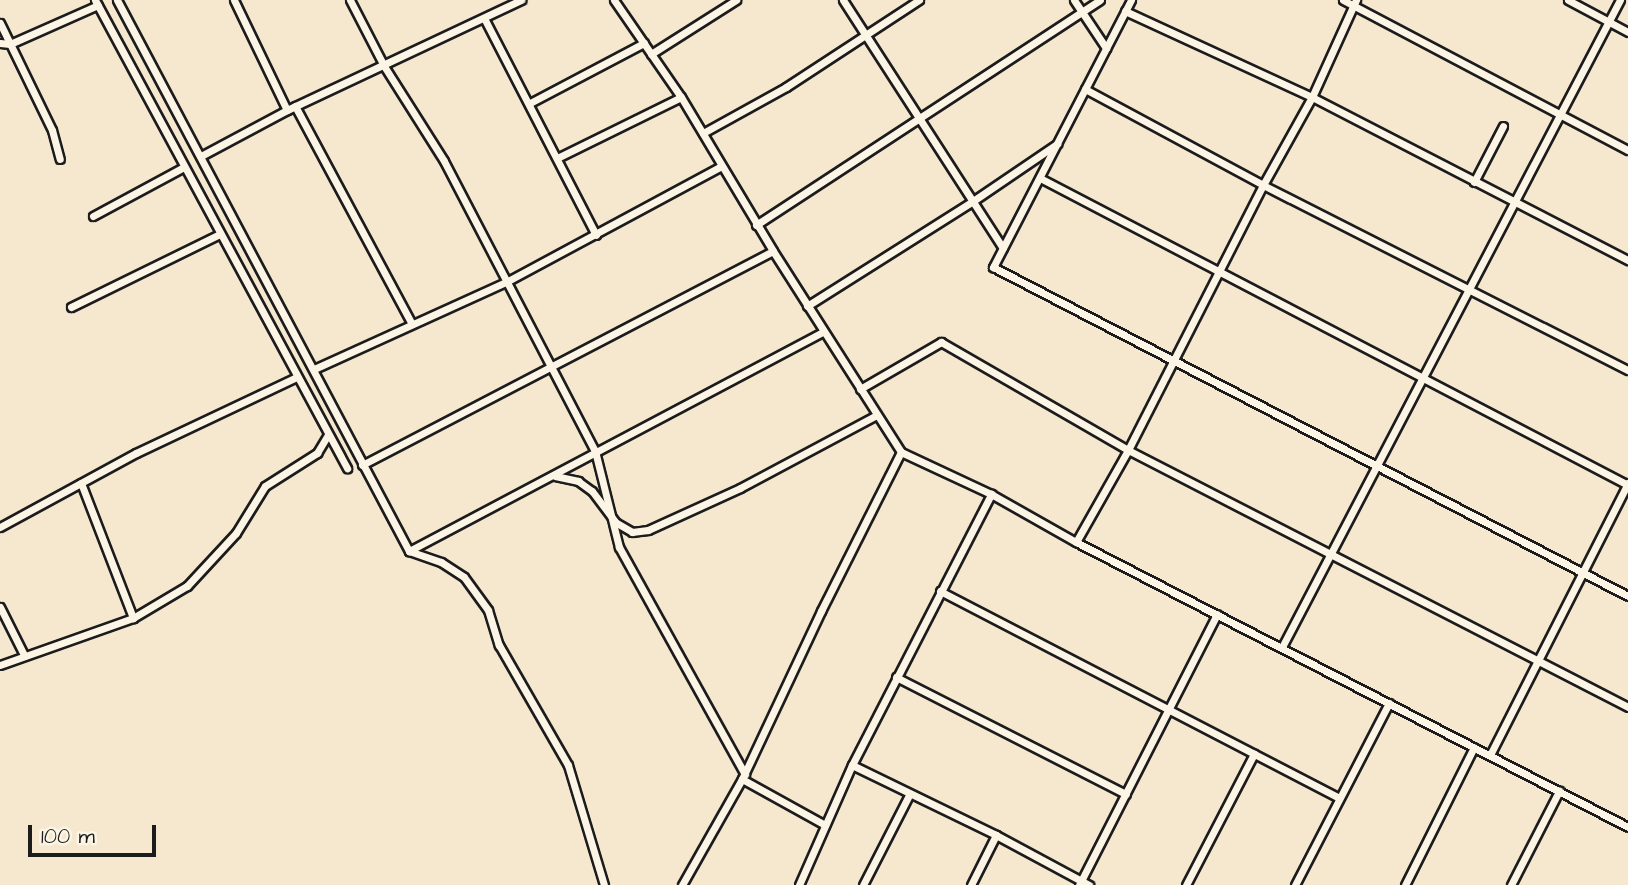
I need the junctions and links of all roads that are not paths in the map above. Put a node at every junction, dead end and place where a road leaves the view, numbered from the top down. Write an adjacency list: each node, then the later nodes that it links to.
1 (117, 0): 41 (street)
2 (234, 0): 34 (street)
3 (350, 0): 29 (street)
4 (521, 0): 19 (street)
5 (614, 0): 25 (street)
6 (844, 0): 23 (street)
7 (919, 0): 23 (street)
8 (1074, 0): 17 (street)
9 (1100, 0): 17 (street)
10 (1131, 0): 18 (street)
11 (1343, 0): 16 (street)
12 (1567, 0): 20 (street)
13 (1619, 0): 20 (street)
14 (731, 1): 28 (street)
15 (96, 2): 26 (street); 45 (street)
16 (1355, 2): 32 (street); 35 (street)
17 (1081, 11): 27 (street); 36 (street)
18 (1125, 11): 27 (street); 32 (street)
19 (484, 18): 29 (street); 33 (street)
20 (1609, 22): 22 (street); 35 (street)
21 (0, 23): 26 (street)
22 (1628, 33)
23 (866, 35): 36 (street); 38 (street)
24 (0, 43): 26 (street)
25 (644, 43): 28 (street); 33 (street)
26 (10, 44): 42 (street)
27 (1106, 48): 30 (street)
28 (651, 54): 31 (street)
29 (384, 66): 34 (street); 59 (street)
30 (1085, 89): 39 (street); 48 (street)
31 (681, 97): 38 (street); 43 (street)
32 (1312, 97): 47 (street); 48 (street)
33 (530, 103): 43 (street)
34 (291, 108): 41 (street); 63 (street)
35 (1558, 116): 40 (street); 50 (street)
36 (918, 117): 49 (street); 52 (street)
37 (1503, 125): 47 (street)
38 (703, 133): 44 (street)
39 (1057, 143): 46 (street); 49 (street)
40 (1628, 150)
41 (201, 156): 67 (street)
42 (60, 159)
43 (557, 159): 54 (street)
44 (721, 166): 52 (street); 54 (street)
45 (184, 167): 51 (street); 53 (street)
46 (1040, 178): 55 (street); 58 (street)
47 (1474, 182): 50 (street)
48 (1263, 186): 58 (street); 60 (street)
49 (973, 201): 55 (street); 61 (street)
50 (1515, 203): 57 (street); 60 (street)
51 (93, 216)
52 (756, 225): 56 (street)
53 (220, 234): 62 (street); 70 (street)
54 (596, 235): 59 (street)
55 (1003, 248): 65 (street)
56 (773, 251): 61 (street); 66 (street)
57 (1628, 260)
58 (1221, 270): 65 (street); 69 (street)
59 (506, 282): 63 (street); 66 (street)
60 (1467, 290): 68 (street); 69 (street)
61 (807, 306): 64 (street)
62 (71, 307)
63 (412, 324): 67 (street)
64 (823, 332): 71 (street); 75 (street)
65 (1175, 362): 74 (street); 78 (street)
66 (552, 366): 75 (street); 77 (street)
67 (314, 369): 77 (street)
68 (1628, 370)
69 (1422, 376): 78 (street); 82 (street)
70 (296, 377): 73 (street); 81 (street)
71 (860, 388): 72 (street); 74 (street)
72 (877, 415): 76 (street); 84 (street)
73 (328, 435): 79 (street); 94 (street)
74 (1128, 450): 86 (street); 88 (street)
75 (595, 451): 80 (street); 84 (street)
76 (901, 452): 83 (street); 107 (street)
77 (362, 465): 87 (street)
78 (1374, 465): 88 (street); 89 (street)
79 (346, 468)
80 (555, 476): 84 (street); 87 (street)
81 (80, 483): 85 (street); 94 (street)
82 (1628, 484): 89 (street)
83 (990, 494): 86 (street); 90 (street)
84 (615, 522): 107 (street)
85 (0, 527)
86 (1076, 542): 93 (street)
87 (409, 551): 116 (street)
88 (1331, 554): 95 (street); 97 (street)
89 (1581, 572): 91 (street); 97 (street)
90 (940, 592): 99 (street); 102 (street)
91 (1628, 596)
92 (0, 607): 96 (street)
93 (1217, 614): 95 (street); 102 (street)
94 (134, 618): 96 (street)
95 (1282, 647): 100 (street)
96 (24, 654): 98 (street)
97 (1536, 660): 101 (street); 105 (street)
98 (0, 665)
99 (897, 677): 106 (street); 109 (street)
100 (1389, 703): 103 (street); 111 (street)
101 (1628, 707)
102 (1168, 709): 104 (street); 109 (street)
103 (1474, 747): 105 (street); 123 (street)
104 (1254, 754): 111 (street); 121 (street)
105 (1490, 755): 108 (street)
106 (852, 765): 110 (street); 112 (street)
107 (743, 776): 112 (street); 117 (street)
108 (1559, 791): 113 (street); 124 (street)
109 (1126, 794): 115 (street)
110 (909, 795): 114 (street); 119 (street)
111 (1339, 798): 122 (street)
112 (825, 825): 118 (street)
113 (1628, 827)
114 (996, 835): 115 (street); 120 (street)
115 (1083, 884)
116 (604, 885)
117 (682, 885)
118 (799, 885)
119 (863, 885)
120 (971, 885)
121 (1186, 885)
122 (1295, 885)
123 (1405, 885)
124 (1511, 885)

